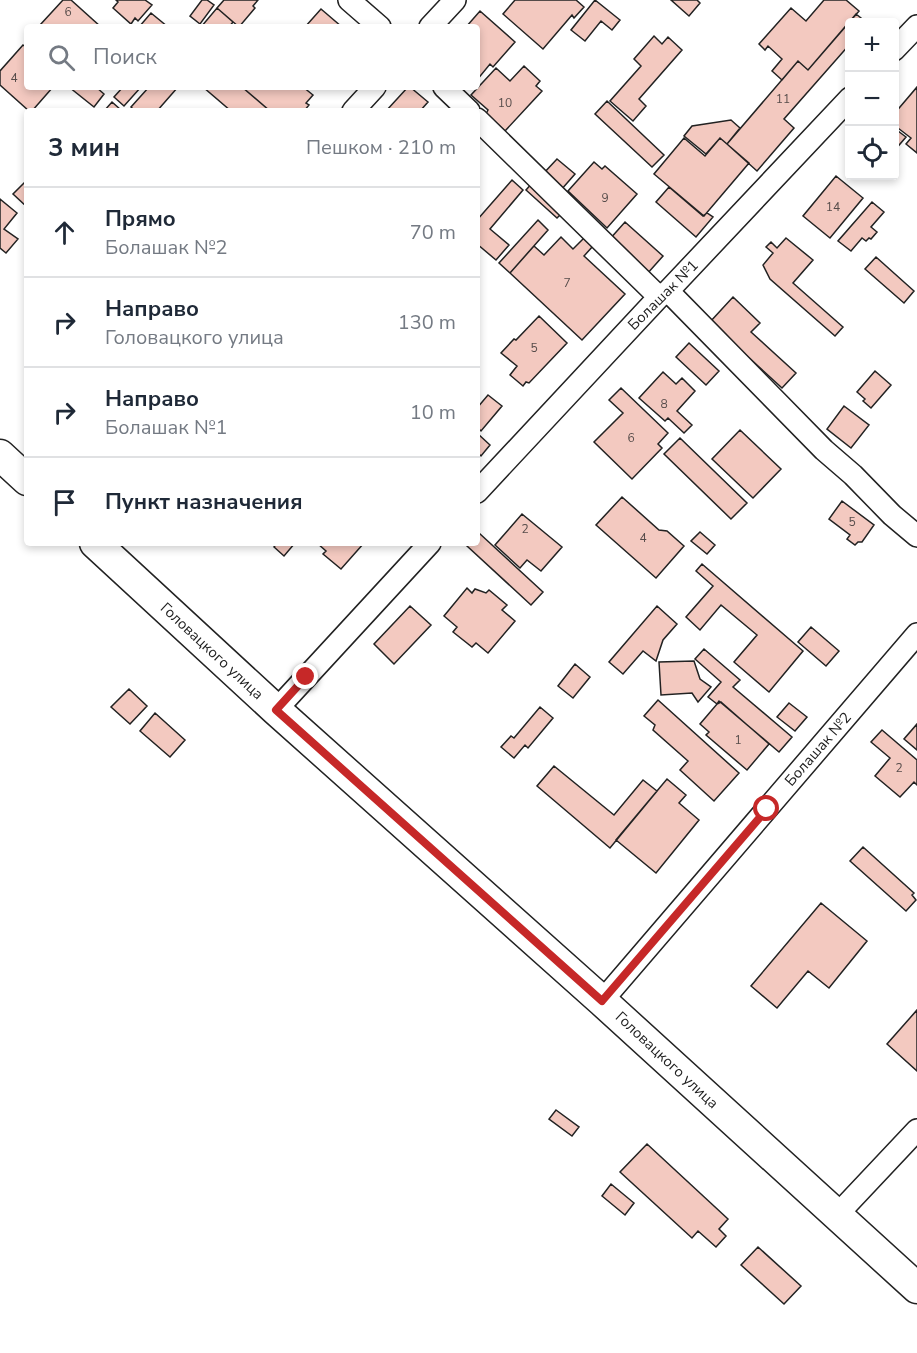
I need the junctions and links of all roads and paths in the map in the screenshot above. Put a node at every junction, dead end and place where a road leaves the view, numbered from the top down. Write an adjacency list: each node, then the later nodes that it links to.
1 (349, 0): 3 (street)
2 (455, 0): 4 (street)
3 (377, 24)
4 (433, 24)
5 (917, 26): 6 (street)
6 (899, 45)
7 (372, 90): 10 (street)
8 (447, 90): 11 (street)
9 (845, 102): 13 (street, Болашак №1)
10 (356, 108)
11 (466, 108)
12 (480, 122): 13 (street)
13 (663, 294): 16 (street, Болашак №1); 17 (street)
14 (0, 455): 15 (main road)
15 (24, 473)
16 (480, 489)
17 (917, 536)
18 (98, 546): 21 (main road, Головацкого улица)
19 (427, 546): 21 (street)
20 (917, 634): 22 (street, Болашак №2)
21 (276, 710): 22 (main road, Головацкого улица)
22 (602, 1001): 24 (main road, Головацкого улица)
23 (917, 1130): 24 (street)
24 (836, 1216): 25 (main road, Головацкого улица)
25 (917, 1288)

